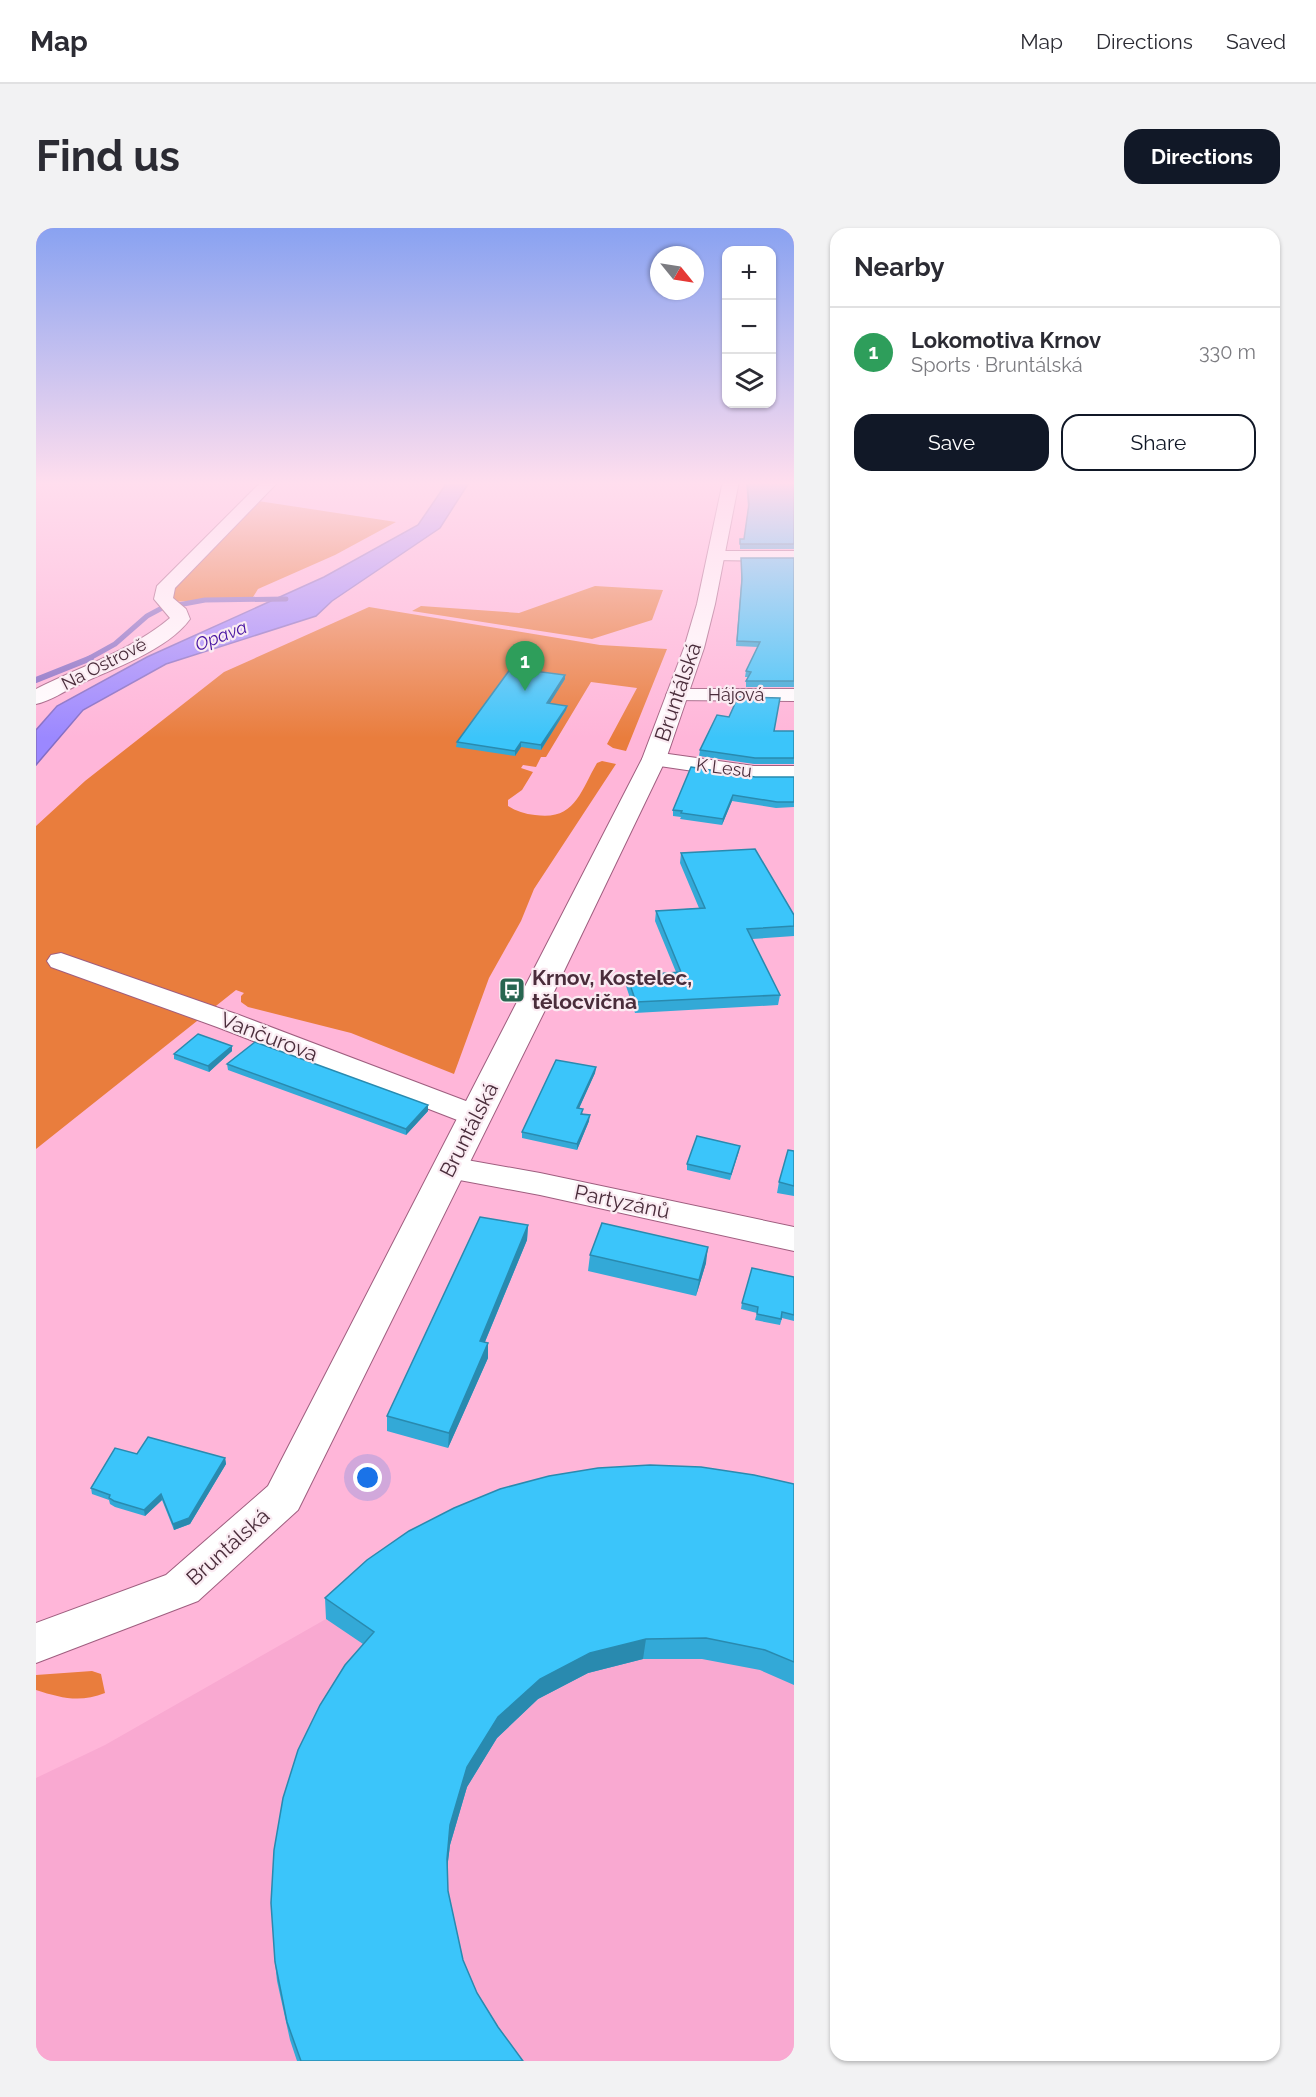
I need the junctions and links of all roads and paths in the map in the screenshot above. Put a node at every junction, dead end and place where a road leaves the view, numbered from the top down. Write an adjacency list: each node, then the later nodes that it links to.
1 (185, 567): 5 (main road, Na Ostrově)
2 (714, 567): 3 (main road, Bruntálská)
3 (677, 695): 4 (main road, Hájová); 6 (main road, Bruntálská)
4 (794, 695)
5 (36, 698)
6 (654, 759): 7 (main road, K Lesu); 9 (main road, Bruntálská)
7 (794, 773)
8 (61, 961): 9 (main road, Vančurova)
9 (476, 1116): 10 (main road, Bruntálská)
10 (450, 1168): 11 (main road, Partyzánů); 12 (main road, Bruntálská)
11 (794, 1239)
12 (36, 1643)

